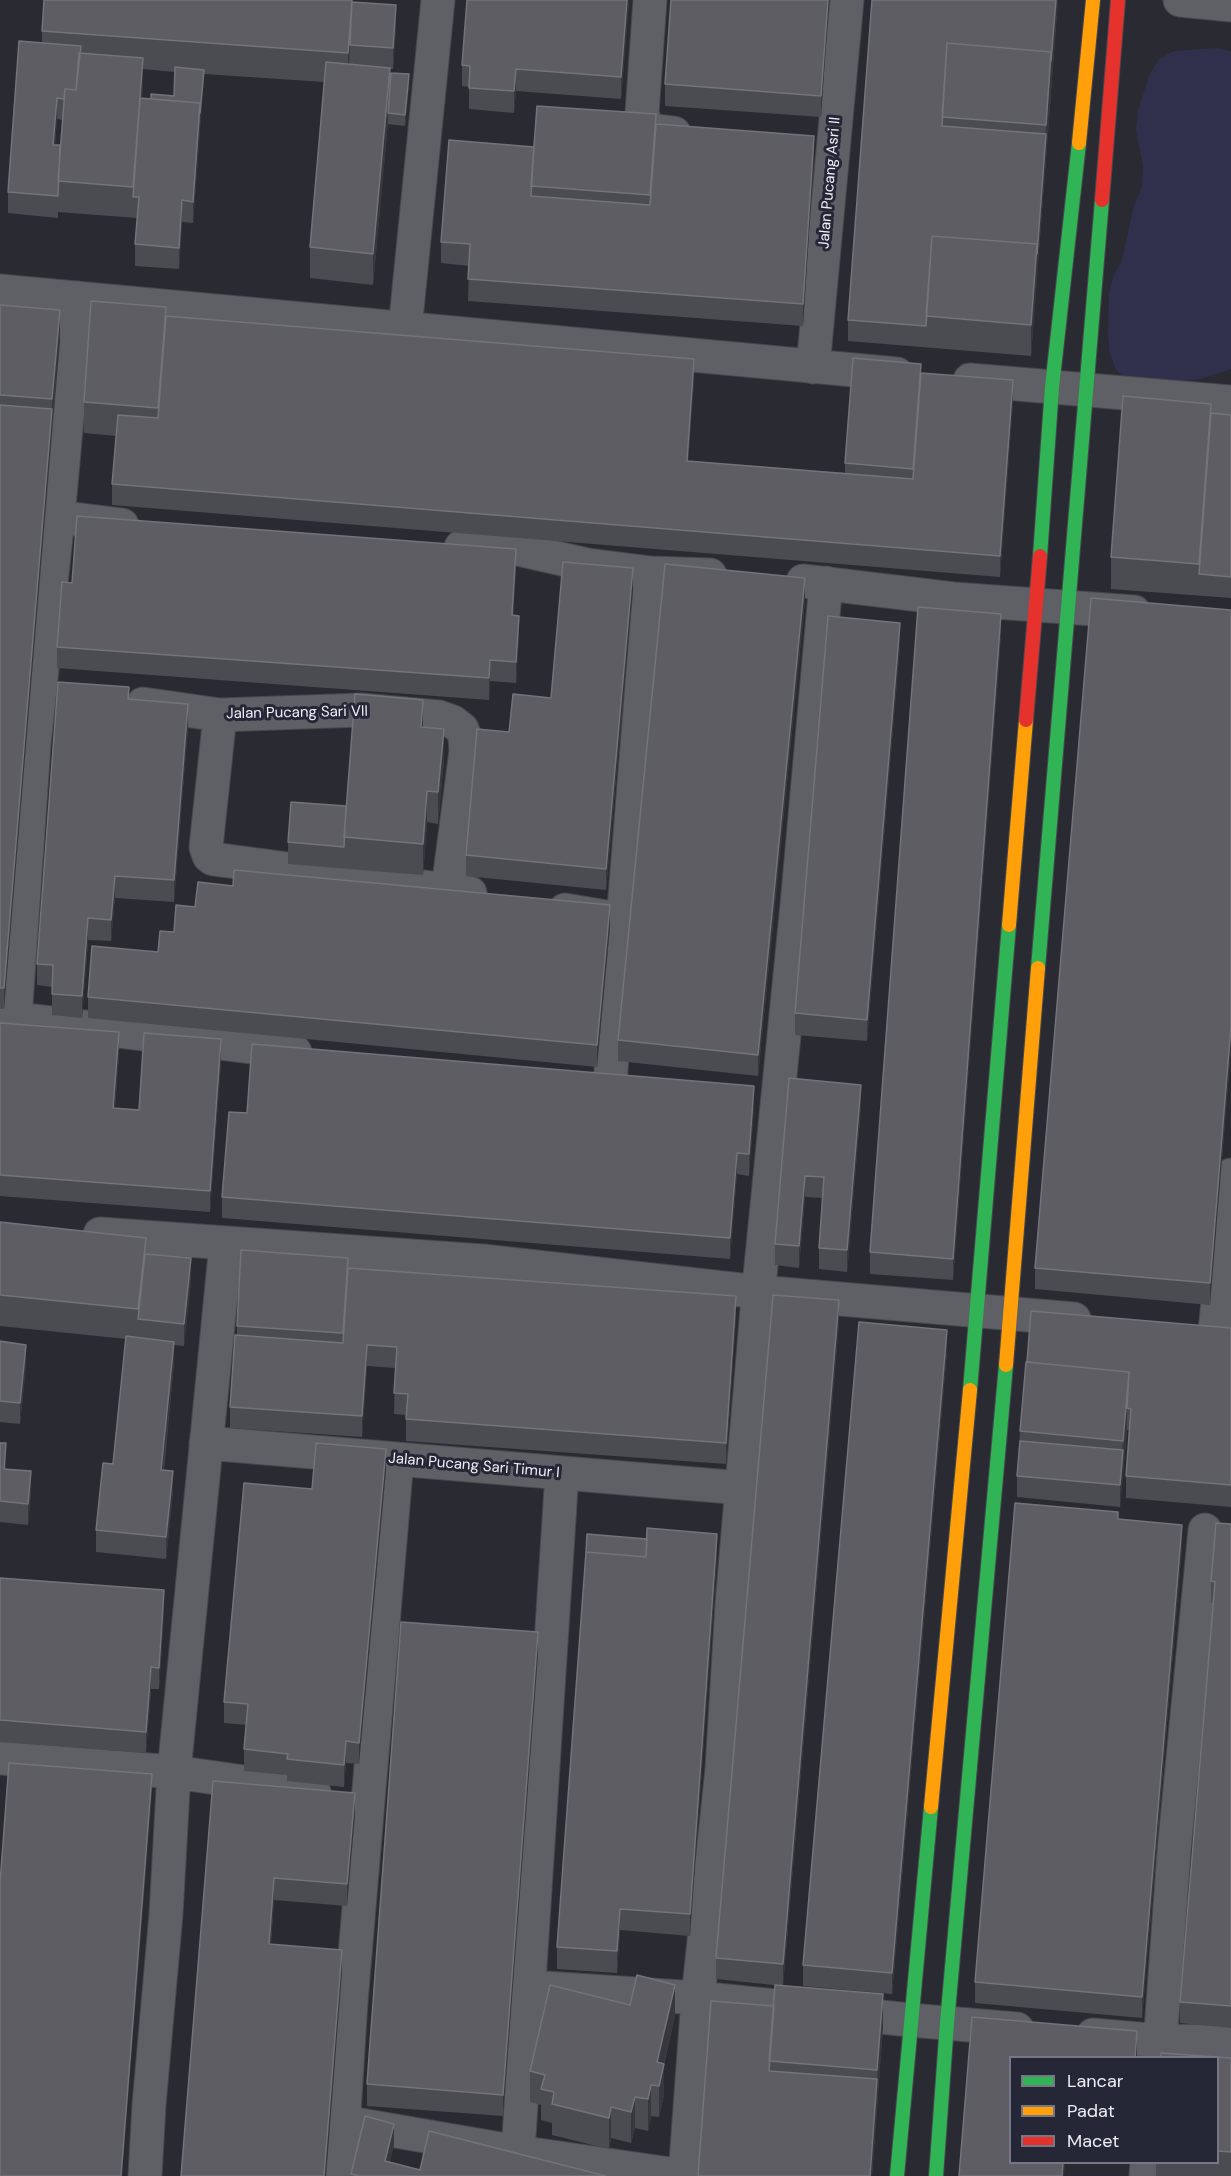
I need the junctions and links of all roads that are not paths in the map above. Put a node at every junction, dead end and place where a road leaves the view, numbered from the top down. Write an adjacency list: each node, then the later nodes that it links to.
1 (438, 0): 11 (street)
2 (650, 0): 8 (street)
3 (847, 0): 12 (street, Jalan Pucang Asri II)
4 (1093, 0): 13 (main road)
5 (1118, 0): 14 (main road)
6 (1180, 0): 7 (street)
7 (1231, 5)
8 (703, 136)
9 (0, 291): 10 (street)
10 (78, 298): 11 (street); 16 (street)
11 (405, 329): 12 (street)
12 (813, 366): 13 (street)
13 (1052, 387): 14 (street); 23 (main road)
14 (1087, 390): 15 (street); 24 (main road)
15 (1231, 402)
16 (58, 517): 17 (street); 26 (street)
17 (148, 528)
18 (432, 546): 19 (street)
19 (651, 573): 20 (street); 33 (street)
20 (740, 576)
21 (773, 578): 22 (street)
22 (826, 583): 23 (street); 38 (street)
23 (1036, 606): 24 (street); 43 (main road)
24 (1068, 608): 25 (street); 44 (main road)
25 (1161, 614)
26 (41, 689): 27 (street); 34 (street)
27 (74, 694)
28 (119, 700): 29 (street, Jalan Pucang Sari VII)
29 (220, 715): 30 (street); 30 (street, Jalan Pucang Sari VII)
30 (448, 889): 31 (street)
31 (502, 899)
32 (534, 905): 33 (street)
33 (624, 920): 36 (street)
34 (8, 1018): 35 (street)
35 (325, 1056)
36 (643, 1086)
37 (744, 1097): 38 (street)
38 (777, 1101): 42 (street)
39 (1231, 1175): 47 (street)
40 (66, 1231): 41 (street)
41 (226, 1244): 42 (street); 48 (street)
42 (759, 1292): 43 (street); 51 (street)
43 (976, 1311): 44 (street); 52 (main road)
44 (1010, 1314): 45 (street); 53 (main road)
45 (1101, 1322)
46 (1181, 1328): 47 (street)
47 (1223, 1332)
48 (206, 1443): 49 (street, Jalan Pucang Sari Timur I); 56 (street)
49 (397, 1459): 50 (street, Jalan Pucang Sari Timur I); 59 (street)
50 (562, 1473): 51 (street, Jalan Pucang Sari Timur I); 60 (street)
51 (742, 1488): 61 (street)
52 (960, 1507): 53 (street); 62 (main road)
53 (1006, 1511): 63 (main road)
54 (1206, 1530): 65 (street)
55 (158, 1591): 56 (street)
56 (192, 1594): 58 (street)
57 (0, 1758): 58 (street)
58 (174, 1772): 59 (street); 68 (street)
59 (368, 1799): 66 (street)
60 (529, 1987): 61 (street); 67 (street)
61 (698, 1998): 62 (street); 70 (street)
62 (910, 2020): 63 (street); 71 (main road)
63 (947, 2023): 65 (street); 72 (main road)
64 (1231, 2042): 65 (street)
65 (1160, 2049)
66 (345, 2122): 67 (street); 69 (street)
67 (518, 2152): 70 (street)
68 (145, 2176)
69 (340, 2176)
70 (685, 2176)
71 (897, 2176)
72 (936, 2176)

